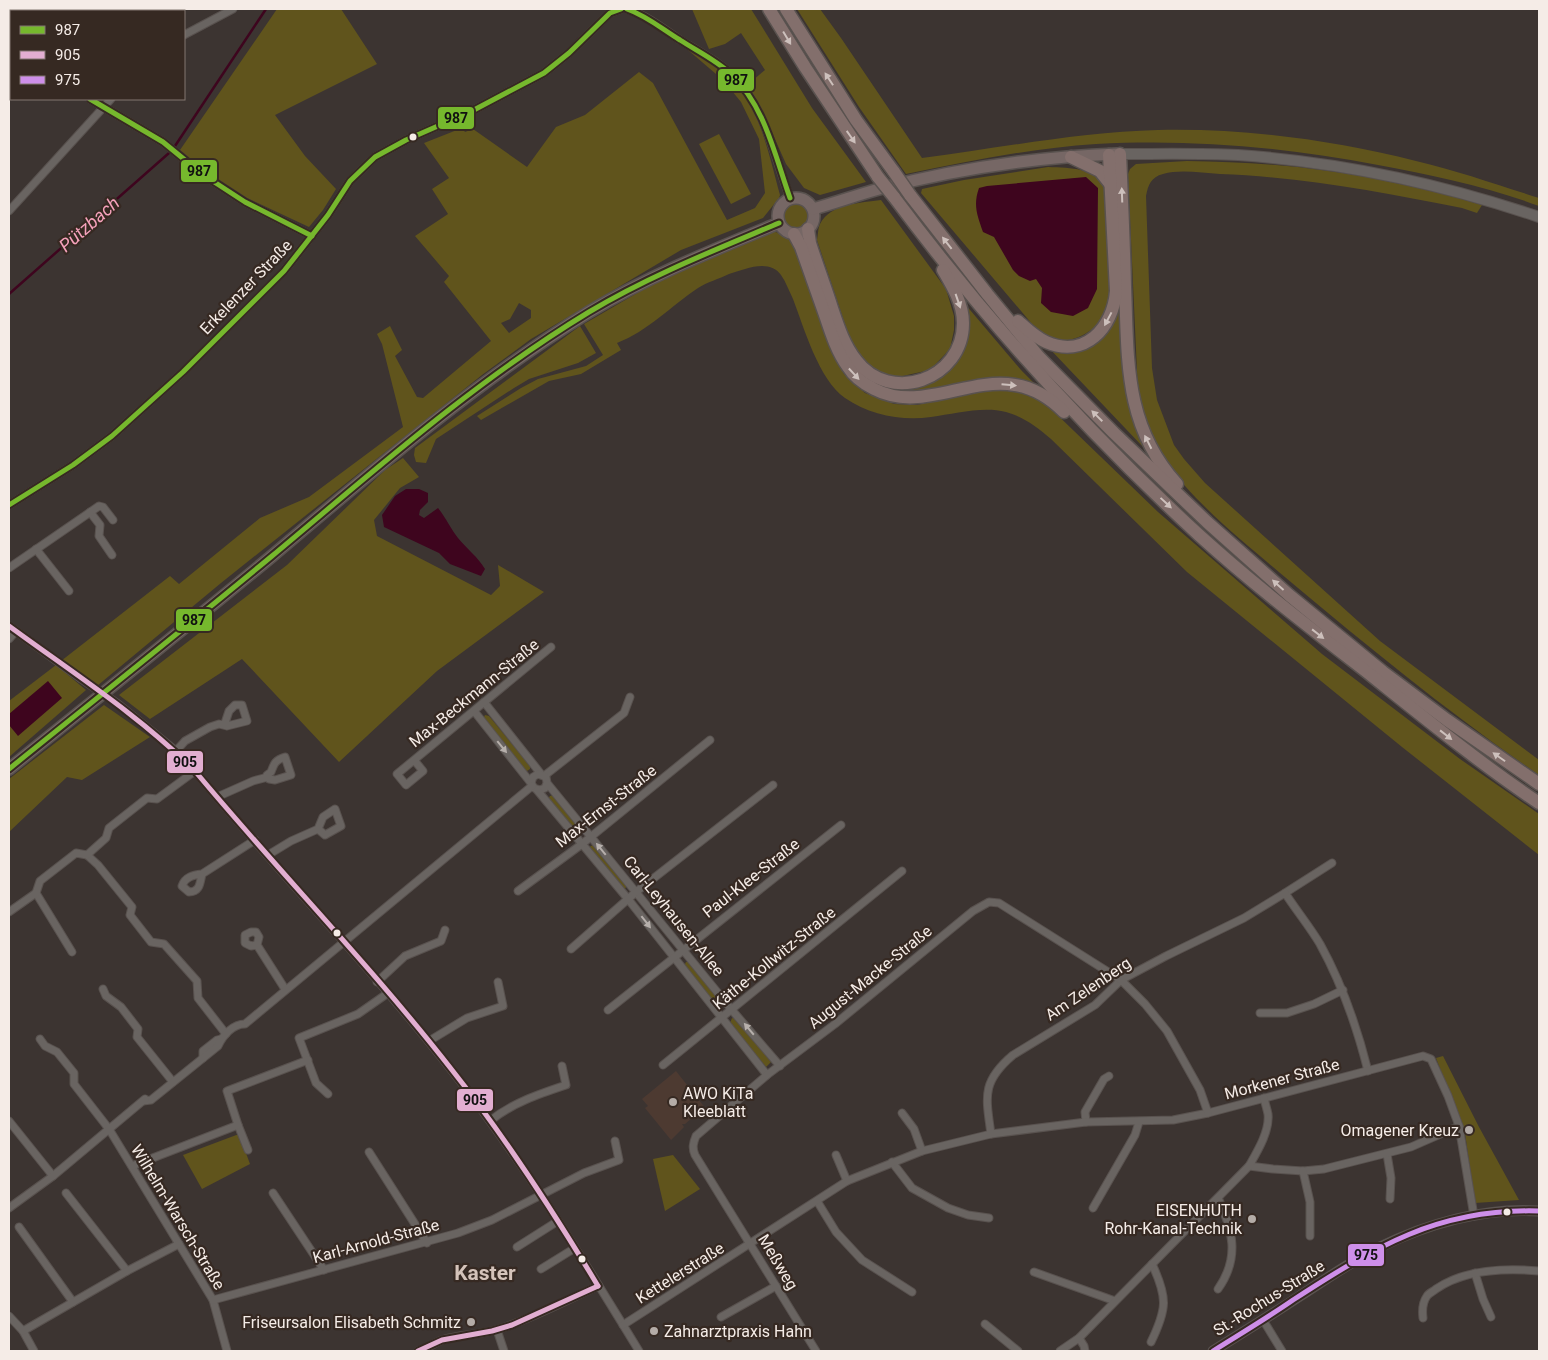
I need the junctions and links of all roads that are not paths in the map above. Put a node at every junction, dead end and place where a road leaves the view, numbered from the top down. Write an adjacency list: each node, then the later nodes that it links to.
1 (233, 9): 6 (street)
2 (621, 9): 20 (street, Erkelenzer Straße)
3 (628, 9): 13 (street)
4 (769, 9): 21 (highway, one-way to 21, bridge)
5 (786, 9): 22 (highway, one-way to 5, bridge)
6 (185, 34)
7 (92, 100): 9 (street)
8 (110, 100): 9 (street)
9 (102, 106): 15 (street); 20 (street)
10 (1115, 154): 11 (main road); 12 (highway); 16 (main road); 27 (highway, one-way to 10)
11 (1071, 157): 12 (highway); 14 (main road)
12 (1111, 185): 22 (highway, one-way to 22)
13 (790, 198): 14 (main road); 17 (main road)
14 (813, 209): 18 (main road)
15 (9, 210)
16 (1539, 217)
17 (779, 223): 19 (main road); 43 (main road)
18 (808, 229): 19 (main road); 21 (highway, one-way to 18)
19 (794, 234): 23 (highway, one-way to 23)
20 (312, 236): 24 (street, Erkelenzer Straße)
21 (927, 242): 23 (highway)
22 (988, 295): 27 (highway, one-way to 22)
23 (1105, 445): 51 (highway, one-way to 51)
24 (9, 505)
25 (90, 512): 26 (street); 28 (street); 29 (street)
26 (113, 520)
27 (1208, 522): 47 (highway, one-way to 27)
28 (36, 549): 30 (street); 31 (street)
29 (112, 555)
30 (9, 568)
31 (69, 591)
32 (9, 626): 33 (street)
33 (16, 631): 34 (street); 41 (street, bridge)
34 (9, 639)
35 (552, 647): 37 (street, Max-Beckmann-Straße)
36 (630, 697): 46 (street)
37 (484, 702): 38 (street, Max-Beckmann-Straße); 46 (street, Carl-Leyhausen-Allee)
38 (474, 711): 42 (street, Max-Beckmann-Straße); 49 (street, Carl-Leyhausen-Allee, one-way to 49)
39 (226, 726): 41 (street)
40 (710, 740): 54 (street, Max-Ernst-Straße)
41 (176, 751): 44 (street)
42 (414, 760)
43 (9, 769)
44 (195, 772): 50 (street); 57 (street)
45 (268, 777): 50 (street)
46 (544, 778): 49 (street); 49 (street); 54 (street, Carl-Leyhausen-Allee)
47 (1539, 784)
48 (773, 785): 63 (street)
49 (533, 786): 56 (street, Carl-Leyhausen-Allee); 69 (street)
50 (217, 797): 55 (street)
51 (1539, 803)
52 (841, 825): 72 (street, Paul-Klee-Straße)
53 (318, 829): 58 (street)
54 (591, 837): 56 (street, Max-Ernst-Straße); 63 (street, Carl-Leyhausen-Allee, one-way to 54)
55 (255, 840): 58 (street); 61 (street)
56 (582, 844): 62 (street, Max-Ernst-Straße); 66 (street, Carl-Leyhausen-Allee)
57 (87, 855): 64 (street); 86 (street)
58 (268, 855): 69 (street)
59 (1332, 863): 65 (street, Am Zelenberg)
60 (902, 871): 82 (street, Käthe-Kollwitz-Straße)
61 (202, 874)
62 (518, 891)
63 (636, 892): 66 (street); 72 (street, Carl-Leyhausen-Allee)
64 (36, 893): 67 (street); 73 (street)
65 (1285, 893): 75 (street, Am Zelenberg); 80 (street)
66 (628, 899): 71 (street); 74 (street, Carl-Leyhausen-Allee, one-way to 74)
67 (9, 912)
68 (446, 930): 76 (street)
69 (344, 942): 76 (street); 79 (street)
70 (257, 945): 79 (street)
71 (571, 949)
72 (683, 950): 74 (street, Paul-Klee-Straße); 82 (street, Carl-Leyhausen-Allee)
73 (72, 952)
74 (674, 958): 83 (street, Paul-Klee-Straße); 85 (street, Carl-Leyhausen-Allee)
75 (1121, 980): 92 (street, August-Macke-Straße); 100 (street); 108 (street, Am Zelenberg)
76 (377, 982): 81 (street)
77 (498, 982): 88 (street)
78 (103, 989): 96 (street)
79 (285, 990): 86 (street)
80 (1343, 990): 84 (street); 93 (street)
81 (388, 993): 88 (street); 89 (street)
82 (732, 1009): 85 (street, Käthe-Kollwitz-Straße); 92 (street, Carl-Leyhausen-Allee, one-way to 82)
83 (608, 1010)
84 (1260, 1014)
85 (721, 1018): 90 (street, Käthe-Kollwitz-Straße); 94 (street, Carl-Leyhausen-Allee)
86 (223, 1036): 96 (street)
87 (40, 1038): 107 (street, Wilhelm-Warsch-Straße)
88 (429, 1041): 102 (street)
89 (308, 1060): 97 (street); 105 (street)
90 (663, 1065)
91 (562, 1066): 102 (street)
92 (780, 1066): 94 (street, August-Macke-Straße)
93 (1368, 1071): 98 (street, Morkener Straße); 106 (street, Morkener Straße)
94 (767, 1076): 121 (street, August-Macke-Straße)
95 (1109, 1076): 103 (street)
96 (171, 1084): 107 (street)
97 (328, 1094)
98 (1264, 1098): 100 (street, Morkener Straße); 117 (street)
99 (902, 1113): 111 (street)
100 (1208, 1113): 104 (street, Morkener Straße)
101 (9, 1120): 119 (street)
102 (490, 1121): 124 (street)
103 (1086, 1122): 104 (street, Morkener Straße); 108 (street, Morkener Straße)
104 (1139, 1122): 129 (street)
105 (238, 1125): 110 (street); 116 (street)
106 (1459, 1126): 113 (street); 131 (street)
107 (109, 1129): 116 (street, Wilhelm-Warsch-Straße); 119 (street)
108 (991, 1134): 111 (street, Morkener Straße)
109 (615, 1141): 124 (street, Karl-Arnold-Straße)
110 (248, 1150)
111 (922, 1150): 115 (street, Morkener Straße)
112 (369, 1152): 136 (street)
113 (1387, 1154): 118 (street); 126 (street)
114 (836, 1155): 120 (street)
115 (892, 1162): 120 (street, Morkener Straße); 132 (street)
116 (132, 1166): 137 (street, Wilhelm-Warsch-Straße)
117 (1249, 1166): 118 (street); 125 (street)
118 (1303, 1171): 135 (street)
119 (53, 1176): 128 (street)
120 (847, 1181): 127 (street, Morkener Straße)
121 (716, 1187): 138 (street, Meßweg)
122 (66, 1192): 144 (street)
123 (272, 1193): 143 (street)
124 (541, 1194): 133 (street); 136 (street, Karl-Arnold-Straße)
125 (1218, 1198): 141 (street); 150 (street)
126 (1390, 1199)
127 (817, 1200): 138 (street, Morkener Straße); 151 (street)
128 (9, 1208)
129 (1094, 1208)
130 (1539, 1211): 131 (street, St.-Rochus-Straße)
131 (1474, 1216): 159 (street, St.-Rochus-Straße)
132 (989, 1218)
133 (558, 1221): 139 (street); 140 (street)
134 (18, 1227): 154 (street)
135 (1310, 1236)
136 (426, 1243): 143 (street, Karl-Arnold-Straße)
137 (179, 1244): 144 (street); 152 (street, Wilhelm-Warsch-Straße)
138 (751, 1244): 149 (street, Meßweg); 161 (street, Kettelerstraße)
139 (517, 1247)
140 (575, 1248): 142 (street); 148 (street)
141 (1152, 1264): 153 (street); 165 (street)
142 (541, 1269)
143 (324, 1270): 152 (street, Karl-Arnold-Straße)
144 (127, 1271): 154 (street)
145 (1539, 1271): 147 (street)
146 (1034, 1272): 153 (street)
147 (1474, 1273): 157 (street); 158 (street)
148 (598, 1286): 161 (street); 162 (street)
149 (776, 1286): 156 (street); 171 (street, Meßweg)
150 (1218, 1290)
151 (912, 1292)
152 (213, 1300): 167 (street, Wilhelm-Warsch-Straße)
153 (1115, 1301): 164 (street)
154 (72, 1302): 163 (street)
155 (9, 1316): 163 (street)
156 (721, 1317)
157 (1491, 1317)
158 (1423, 1318)
159 (1263, 1320): 175 (street, St.-Rochus-Straße); 176 (street)
160 (985, 1324): 172 (street)
161 (623, 1325): 170 (street)
162 (497, 1330): 168 (street); 169 (street)
163 (23, 1331): 166 (street)
164 (1079, 1338): 173 (street); 174 (street)
165 (1151, 1342)
166 (34, 1351)
167 (226, 1351)
168 (418, 1351)
169 (504, 1351)
170 (640, 1351)
171 (816, 1351)
172 (1018, 1351)
173 (1060, 1351)
174 (1085, 1351)
175 (1213, 1351)
176 (1282, 1351)

